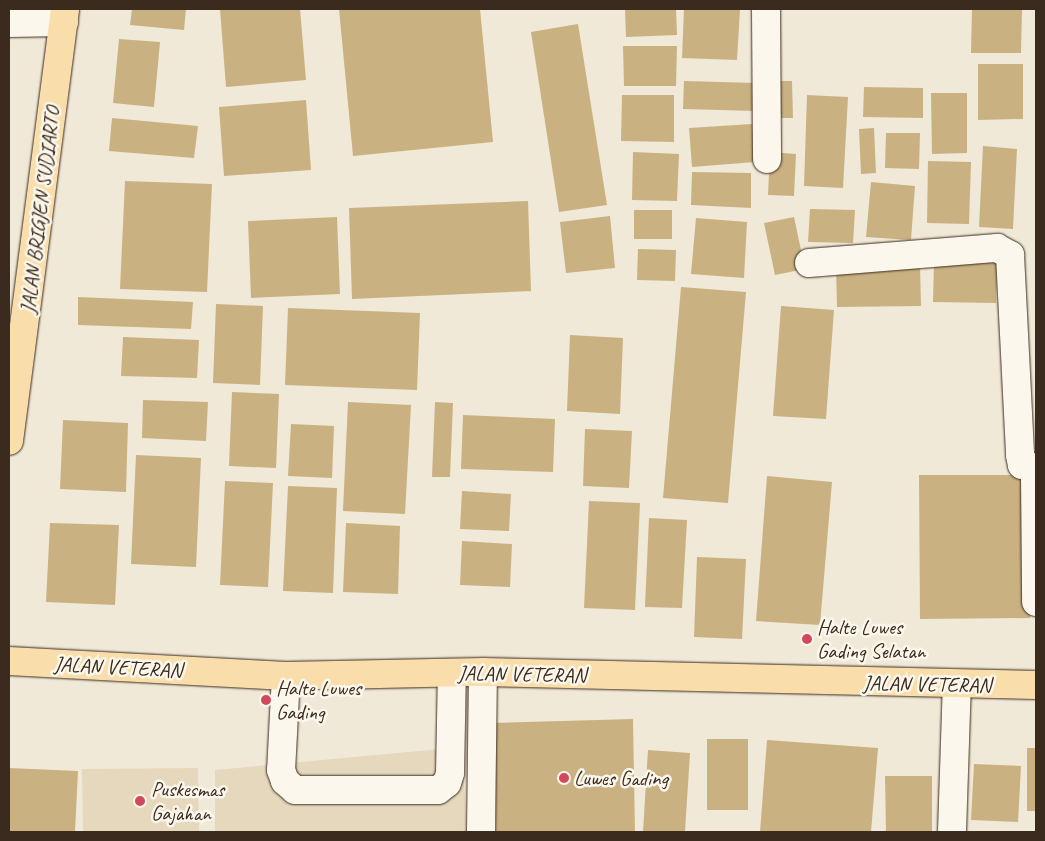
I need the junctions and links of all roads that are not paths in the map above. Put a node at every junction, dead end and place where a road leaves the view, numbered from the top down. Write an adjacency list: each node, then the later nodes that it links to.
1 (766, 9): 4 (street)
2 (64, 16): 3 (street); 6 (main road, JALAN BRIGJEN SUDIARTO)
3 (9, 23)
4 (768, 158)
5 (809, 263): 7 (street)
6 (9, 440)
7 (1036, 602)
8 (9, 661): 11 (main road, JALAN VETERAN)
9 (483, 672): 10 (main road, JALAN VETERAN); 12 (main road, JALAN VETERAN); 14 (street)
10 (452, 673): 11 (main road, JALAN VETERAN); 11 (street)
11 (286, 676)
12 (957, 685): 13 (main road, JALAN VETERAN); 15 (street)
13 (1036, 685)
14 (481, 832)
15 (952, 832)

